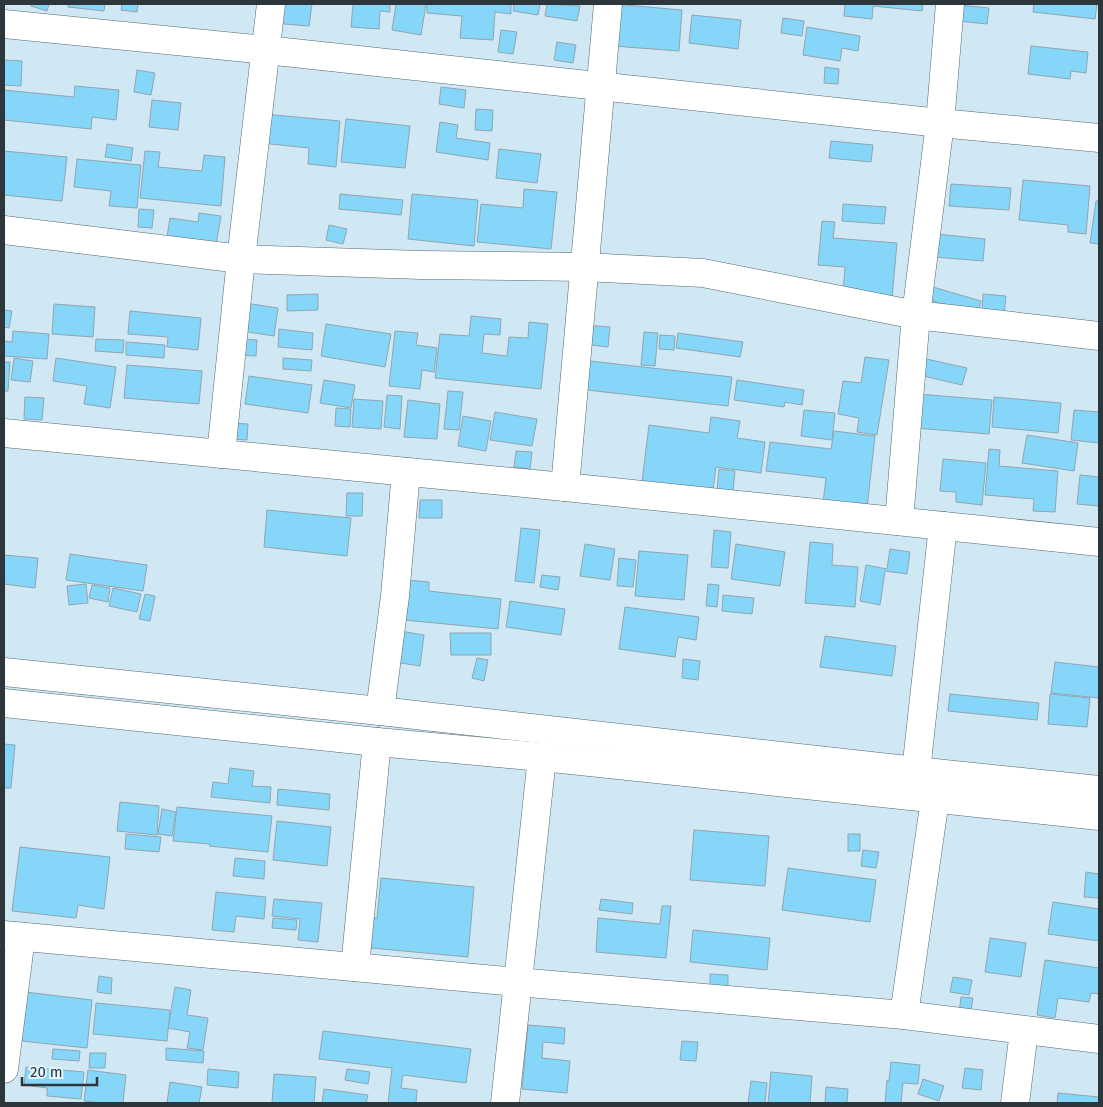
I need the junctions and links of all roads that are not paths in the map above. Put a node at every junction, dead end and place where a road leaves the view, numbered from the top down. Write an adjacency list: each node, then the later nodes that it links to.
1 (271, 4): 5 (street)
2 (608, 4): 6 (street)
3 (950, 4): 7 (street)
4 (4, 24): 5 (street)
5 (266, 50): 6 (street); 10 (street)
6 (600, 86): 7 (street); 11 (street)
7 (940, 123): 8 (street); 12 (street)
8 (1099, 138)
9 (4, 230): 10 (street)
10 (242, 260): 11 (street); 15 (street)
11 (584, 267): 12 (street); 17 (street)
12 (916, 315): 13 (street); 18 (street)
13 (1099, 336)
14 (4, 432): 15 (street)
15 (221, 454): 16 (street)
16 (406, 472): 17 (street); 23 (street)
17 (564, 487): 18 (street)
18 (899, 521): 19 (street)
19 (943, 526): 20 (street); 26 (street)
20 (1099, 542)
21 (4, 672): 23 (street)
22 (4, 703): 24 (street)
23 (380, 711): 26 (street)
24 (376, 742): 25 (street); 31 (street)
25 (542, 757): 28 (street); 32 (street)
26 (916, 771): 27 (street)
27 (1099, 790)
28 (935, 799): 29 (street); 33 (street)
29 (1099, 816)
30 (12, 936): 31 (street); 36 (street)
31 (355, 967): 32 (street)
32 (517, 982): 33 (street); 37 (street)
33 (904, 1015): 34 (street)
34 (1024, 1031): 35 (street); 38 (street)
35 (1099, 1039)
36 (4, 1068)
37 (505, 1103)
38 (1016, 1103)

